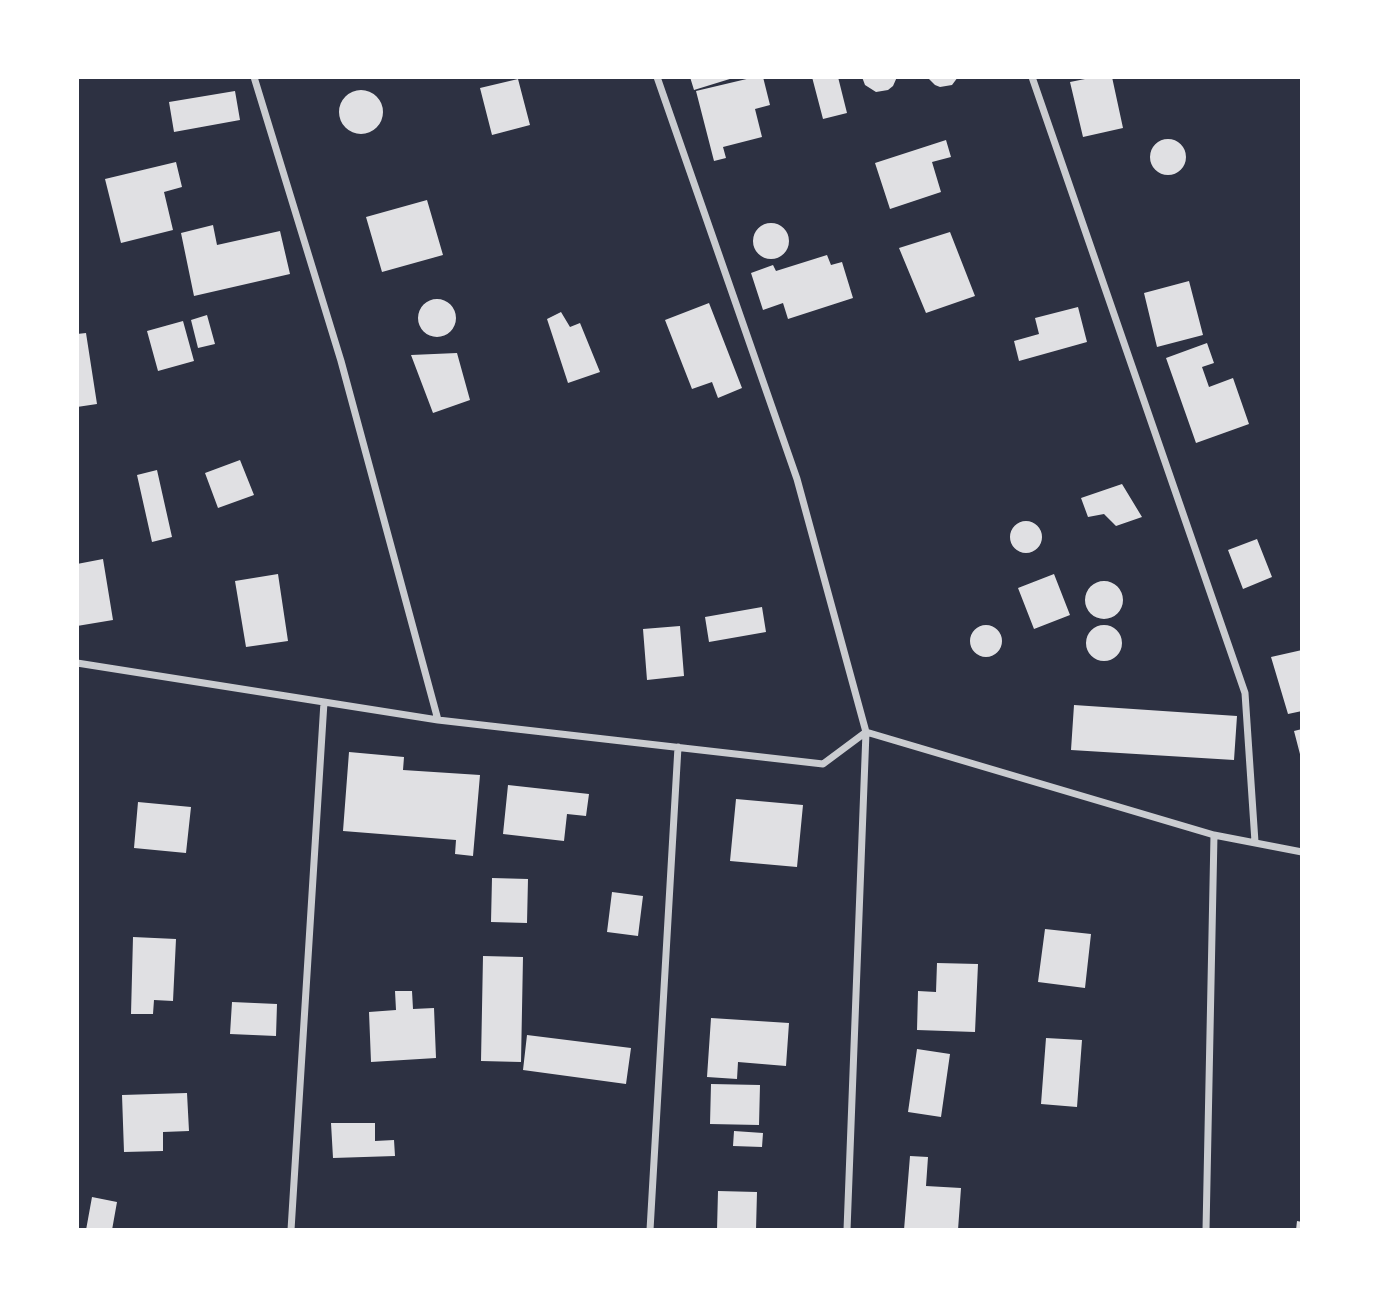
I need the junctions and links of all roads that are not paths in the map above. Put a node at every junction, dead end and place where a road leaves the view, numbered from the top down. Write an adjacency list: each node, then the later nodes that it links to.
1 (254, 77): 6 (street)
2 (657, 77): 7 (street)
3 (1032, 77): 10 (street)
4 (77, 663): 5 (street)
5 (324, 702): 6 (street); 12 (street)
6 (438, 720): 8 (street)
7 (866, 732): 8 (street); 9 (street); 14 (street)
8 (678, 747): 13 (street)
9 (1214, 835): 10 (street); 15 (street)
10 (1255, 842): 11 (street)
11 (1302, 852)
12 (291, 1230)
13 (650, 1230)
14 (847, 1230)
15 (1206, 1230)

